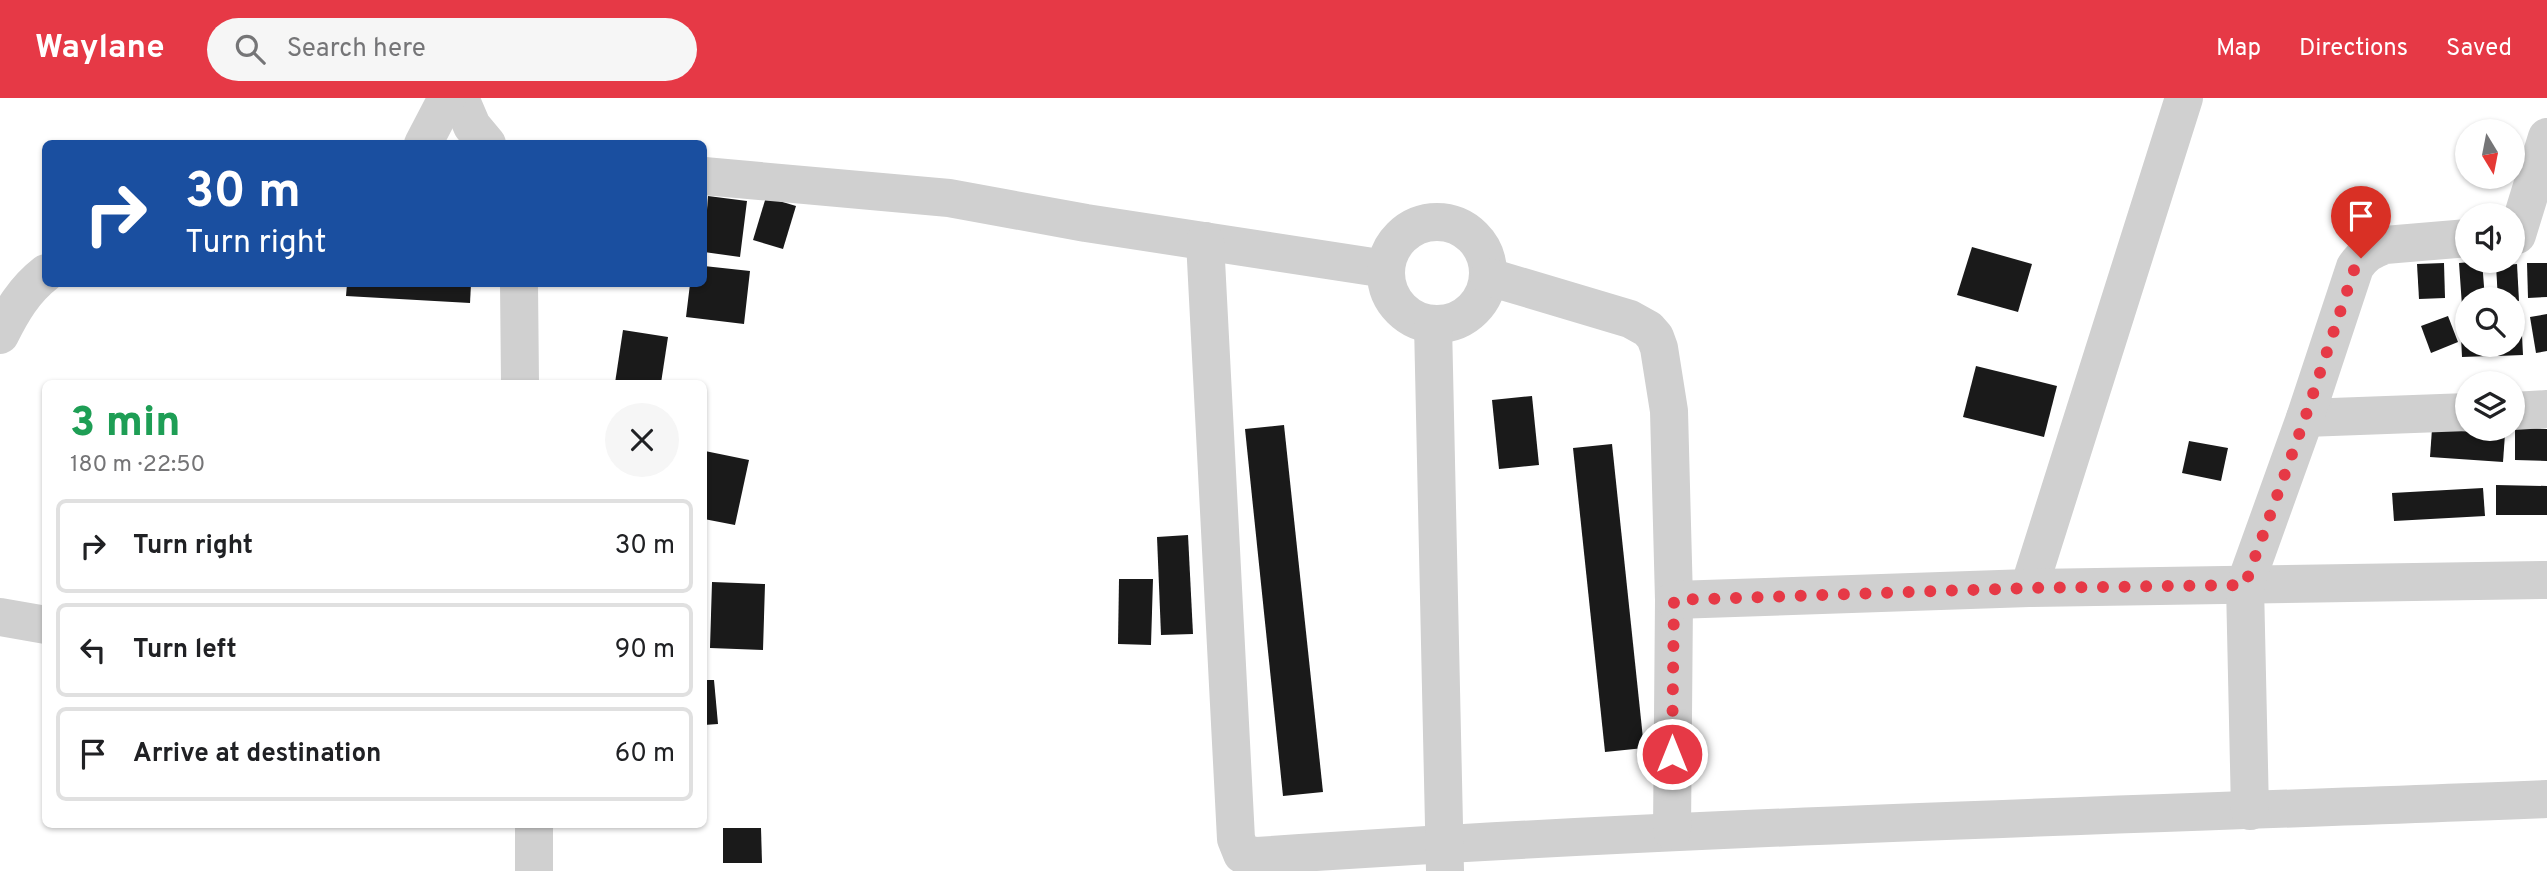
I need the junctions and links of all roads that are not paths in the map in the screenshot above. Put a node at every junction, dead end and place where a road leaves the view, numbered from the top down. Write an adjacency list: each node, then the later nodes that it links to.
1 (447, 98): 5 (street)
2 (460, 98): 6 (street)
3 (2184, 98): 24 (street)
4 (2547, 137): 8 (street)
5 (425, 140)
6 (484, 140)
7 (707, 176): 10 (street)
8 (2526, 235)
9 (2455, 240): 21 (street)
10 (1205, 241): 11 (street); 32 (street)
11 (1385, 269): 13 (street); 15 (street)
12 (42, 276): 16 (street)
13 (1489, 277): 15 (street); 25 (street)
14 (519, 287): 17 (street)
15 (1433, 324): 32 (street)
16 (0, 335)
17 (520, 380)
18 (2547, 409): 19 (street)
19 (2525, 410)
20 (2455, 412): 21 (street)
21 (2305, 418): 23 (street)
22 (2547, 580): 23 (street)
23 (2245, 585): 24 (street); 29 (street)
24 (2029, 588): 25 (street)
25 (1674, 600): 31 (street)
26 (0, 617): 27 (street)
27 (42, 624)
28 (2547, 799): 29 (street)
29 (2250, 811): 31 (street)
30 (534, 828): 33 (street)
31 (1672, 831): 32 (street)
32 (1445, 857)
33 (534, 871)

